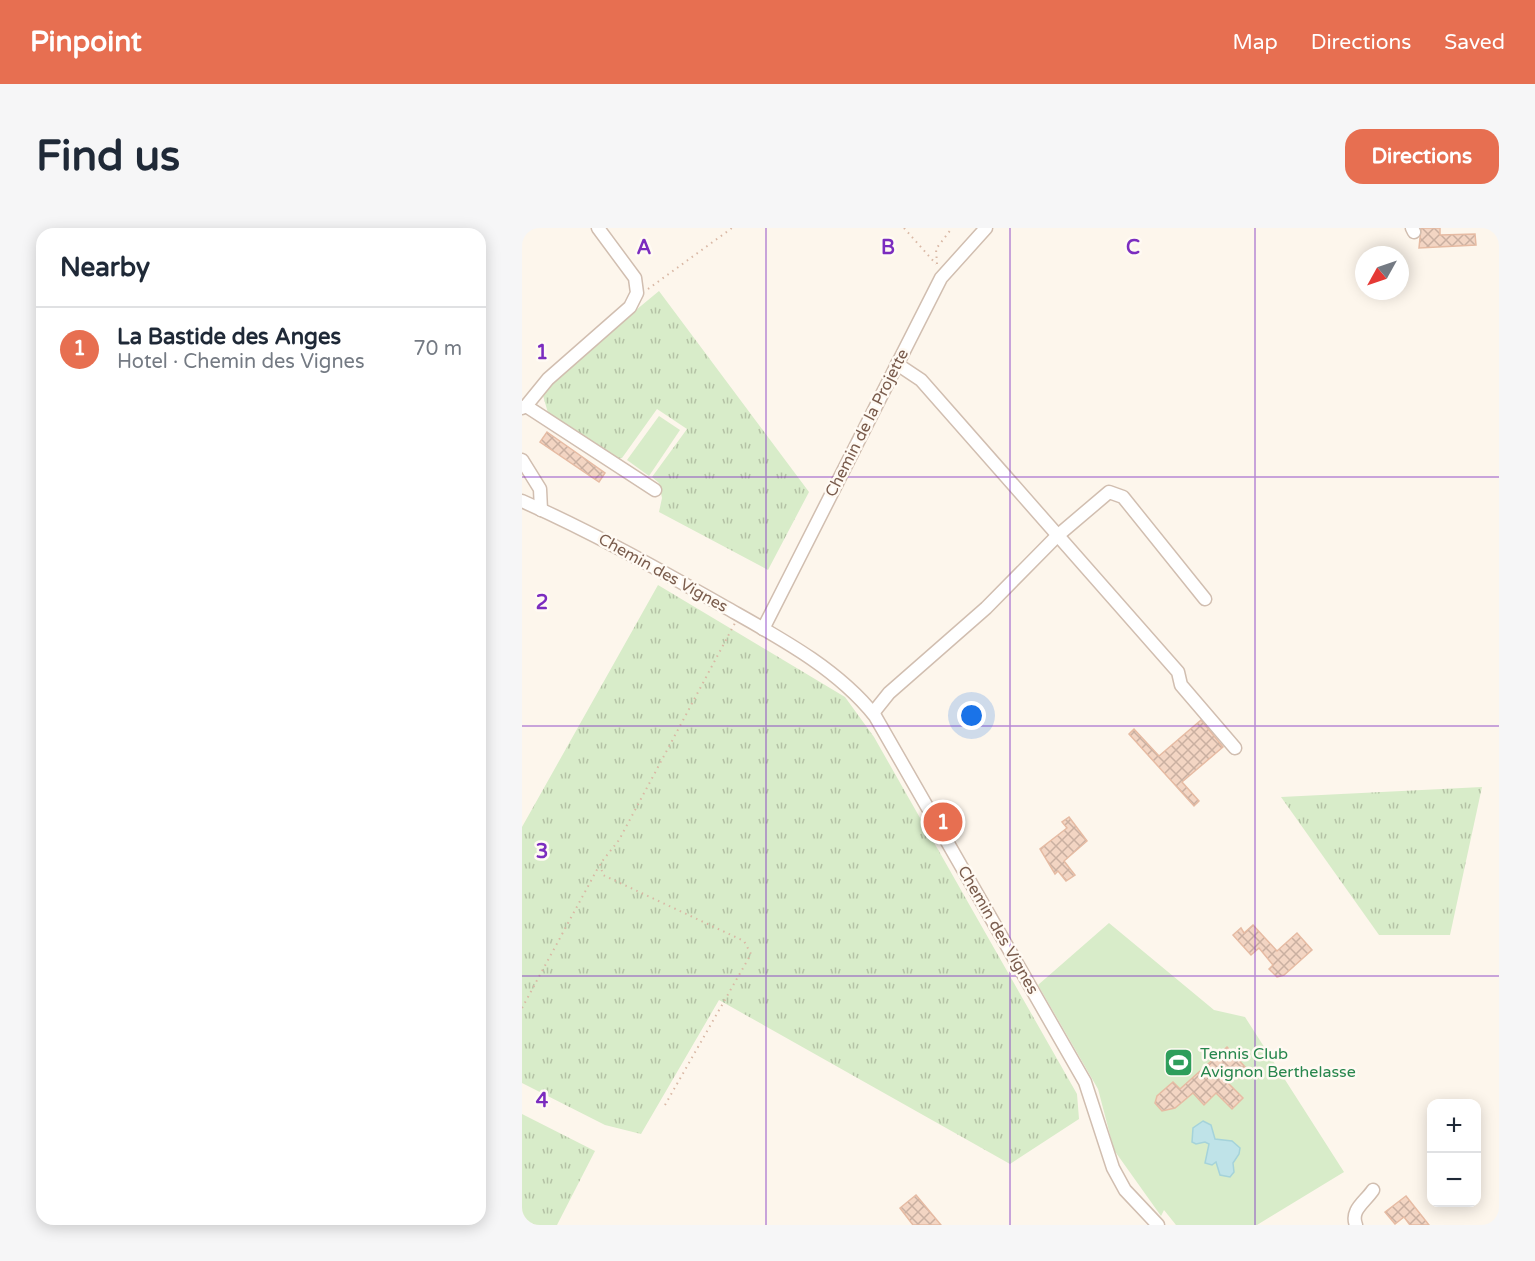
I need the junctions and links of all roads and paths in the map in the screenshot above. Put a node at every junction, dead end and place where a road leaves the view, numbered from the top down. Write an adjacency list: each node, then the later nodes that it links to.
1 (598, 228): 6 (street)
2 (732, 228): 6 (path)
3 (904, 228): 4 (path)
4 (952, 228)
5 (986, 228): 7 (street, Chemin de la Projette)
6 (637, 293): 8 (street)
7 (897, 364): 13 (street); 16 (street, Chemin de la Projette)
8 (524, 407): 10 (street)
9 (522, 460): 12 (street)
10 (655, 490)
11 (522, 501): 12 (street, Chemin des Vignes)
12 (541, 510): 15 (street, Chemin des Vignes)
13 (1056, 537): 14 (street); 17 (street); 18 (street)
14 (1205, 599)
15 (739, 615): 16 (street, Chemin des Vignes); 19 (path)
16 (763, 629): 17 (street, Chemin des Vignes)
17 (873, 713): 23 (street, Chemin des Vignes)
18 (1235, 748)
19 (600, 864): 20 (path); 21 (path)
20 (522, 1008)
21 (665, 1105)
22 (1373, 1190): 24 (street)
23 (1158, 1225)
24 (1356, 1225)

